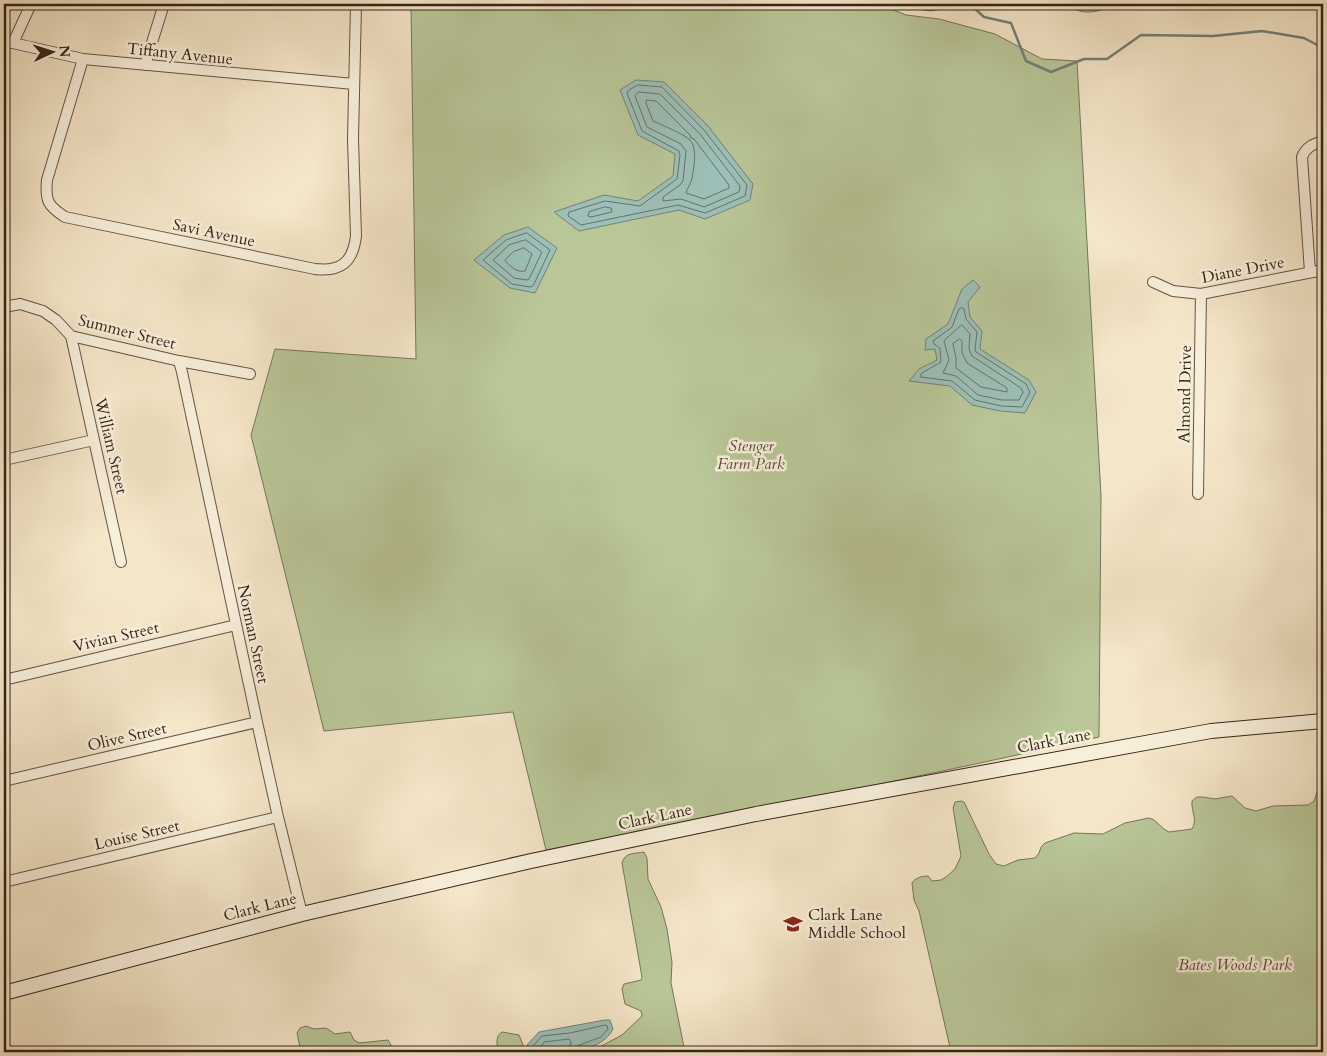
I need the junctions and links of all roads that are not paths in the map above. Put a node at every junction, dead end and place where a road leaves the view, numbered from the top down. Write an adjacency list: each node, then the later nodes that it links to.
1 (31, 4): 4 (street)
2 (164, 4): 6 (street)
3 (356, 4): 7 (street, Savi Avenue)
4 (8, 42): 5 (street, Tiffany Avenue)
5 (83, 59): 6 (street, Tiffany Avenue); 7 (street, Savi Avenue)
6 (145, 65): 7 (street, Tiffany Avenue)
7 (354, 84)
8 (1323, 141): 10 (street)
9 (1323, 270): 10 (street, Diane Drive)
10 (1310, 272): 12 (street, Diane Drive)
11 (1153, 282): 12 (street, Diane Drive)
12 (1201, 294): 19 (street, Almond Drive)
13 (4, 307): 14 (street, Summer Street)
14 (71, 336): 15 (street, Summer Street); 17 (street, William Street)
15 (179, 360): 16 (street, Summer Street); 21 (street, Norman Street)
16 (250, 374)
17 (94, 440): 18 (street); 20 (street, William Street)
18 (4, 460)
19 (1198, 494)
20 (121, 562)
21 (236, 625): 22 (street, Vivian Street); 24 (street, Norman Street)
22 (4, 680)
23 (1323, 721): 28 (main road, Clark Lane)
24 (257, 722): 25 (street, Olive Street); 26 (street, Norman Street)
25 (4, 781)
26 (278, 817): 27 (street, Louise Street); 28 (street, Norman Street)
27 (4, 882)
28 (302, 914): 29 (main road, Clark Lane)
29 (4, 993)

